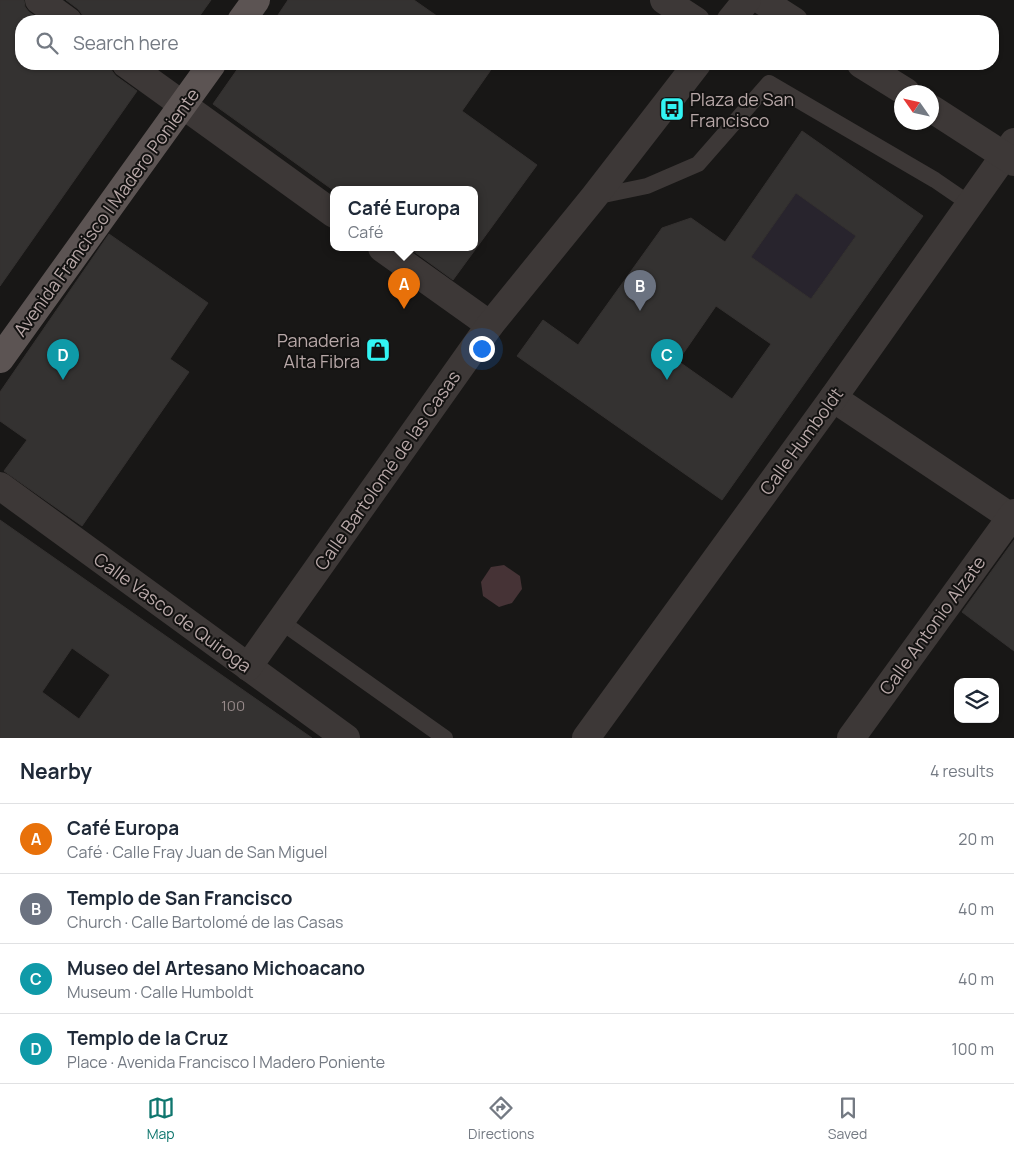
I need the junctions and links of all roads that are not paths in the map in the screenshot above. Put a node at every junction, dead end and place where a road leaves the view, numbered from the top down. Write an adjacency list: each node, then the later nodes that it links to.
1 (39, 0): 6 (street)
2 (256, 0): 7 (main road)
3 (664, 0): 8 (street)
4 (747, 0): 9 (street)
5 (761, 0): 10 (street)
6 (60, 15)
7 (245, 15)
8 (687, 15)
9 (735, 15)
10 (785, 15)
11 (134, 70): 16 (street)
12 (208, 70): 16 (main road, Avenida Francisco I Madero Poniente)
13 (692, 70): 19 (street, Calle Bartolomé de las Casas)
14 (871, 70): 15 (street)
15 (895, 85)
16 (182, 106): 21 (street); 24 (main road, Avenida Francisco I Madero Poniente)
17 (939, 113): 18 (street)
18 (1011, 153): 20 (street, Calle Humboldt)
19 (594, 197): 20 (lane); 23 (street, Calle Bartolomé de las Casas)
20 (970, 204): 25 (street, Calle Humboldt)
21 (330, 211)
22 (386, 251): 23 (street)
23 (490, 325): 28 (street, Calle Bartolomé de las Casas)
24 (0, 359)
25 (833, 398): 27 (street); 32 (street, Calle Humboldt)
26 (0, 486): 29 (street, Calle Vasco de Quiroga)
27 (1013, 515): 33 (street, Calle Antonio Alzate)
28 (280, 621): 29 (street, Calle Bartolomé de las Casas); 31 (lane)
29 (248, 667): 30 (street, Calle Vasco de Quiroga)
30 (335, 735)
31 (444, 738)
32 (586, 738)
33 (851, 738)

